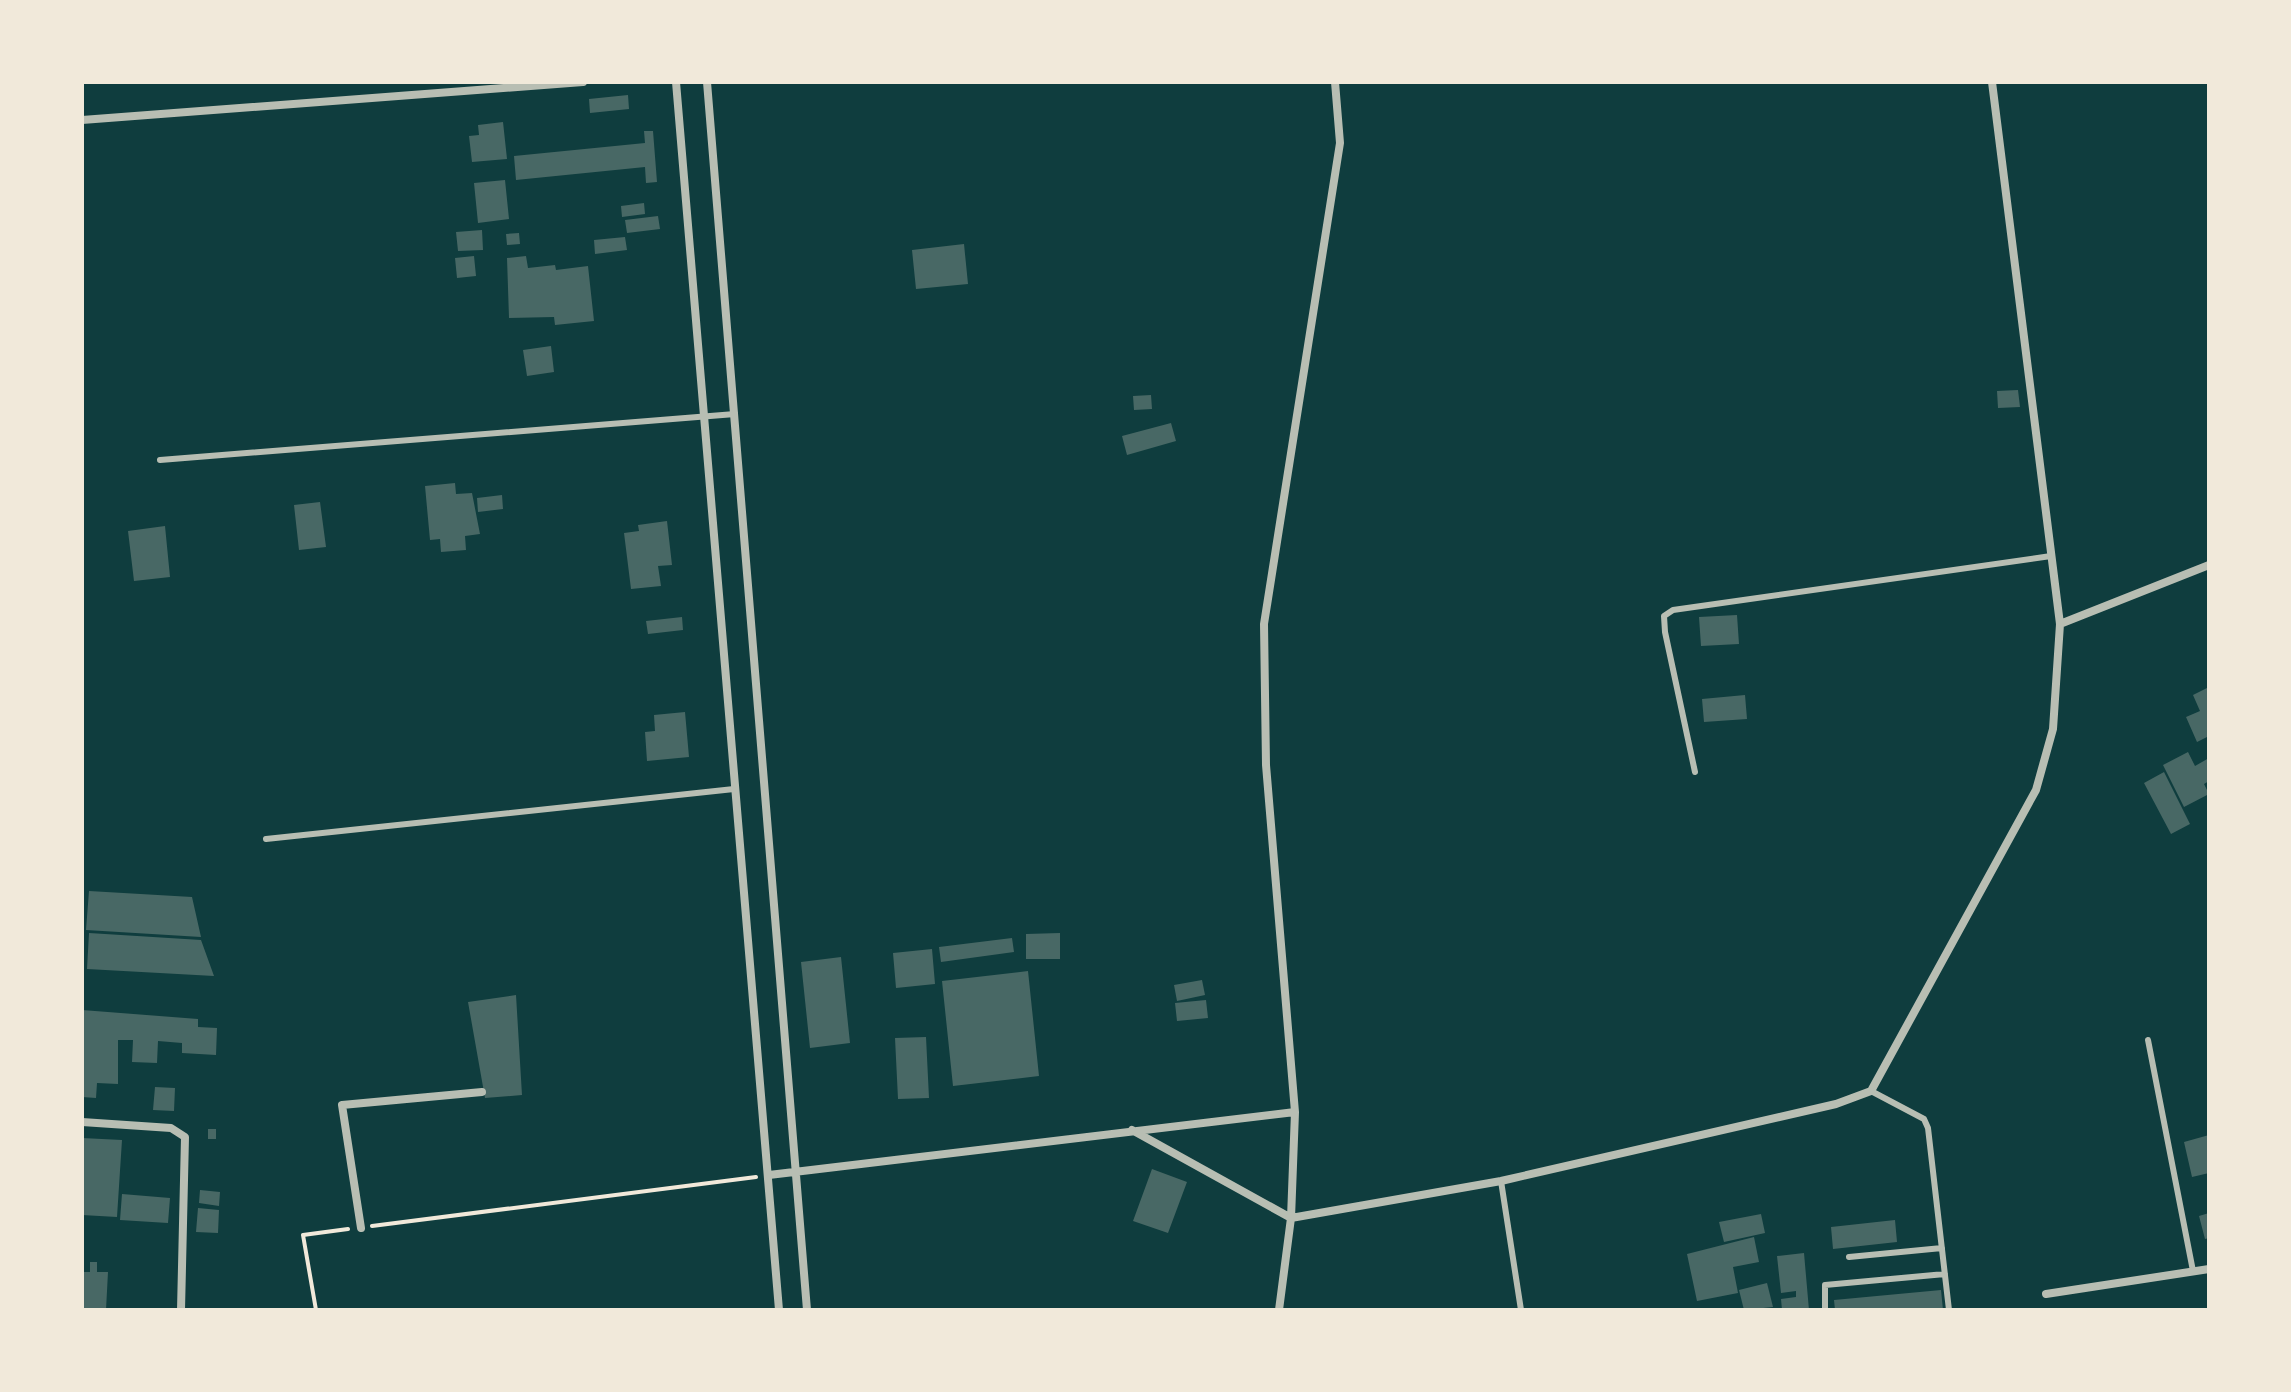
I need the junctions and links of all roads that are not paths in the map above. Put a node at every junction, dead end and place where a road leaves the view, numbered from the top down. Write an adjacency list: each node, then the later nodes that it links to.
1 (583, 82): 6 (street)
2 (676, 82): 8 (street)
3 (707, 82): 7 (street)
4 (1335, 82): 19 (street)
5 (1992, 82): 10 (street)
6 (82, 120)
7 (735, 414): 8 (lane); 22 (street)
8 (703, 416): 9 (lane); 14 (street)
9 (160, 460)
10 (2051, 556): 12 (street); 13 (lane)
11 (2209, 565): 12 (street)
12 (2060, 624): 17 (street)
13 (1695, 772)
14 (734, 789): 15 (lane); 23 (street)
15 (266, 839)
16 (2148, 1040): 30 (lane)
17 (1871, 1091): 24 (street); 27 (lane)
18 (482, 1092): 26 (street)
19 (1295, 1112): 21 (street); 25 (street)
20 (82, 1122): 33 (street)
21 (1132, 1130): 22 (street); 25 (street)
22 (797, 1173): 23 (street); 35 (street)
23 (769, 1175): 34 (street)
24 (1501, 1181): 25 (street); 37 (lane)
25 (1291, 1218): 36 (street)
26 (361, 1228)
27 (1942, 1248): 28 (lane); 31 (lane)
28 (1849, 1257)
29 (2209, 1269): 30 (street)
30 (2193, 1271): 32 (street)
31 (1945, 1274): 38 (lane); 39 (lane)
32 (2046, 1294)
33 (181, 1310)
34 (779, 1310)
35 (807, 1310)
36 (1279, 1310)
37 (1521, 1310)
38 (1825, 1310)
39 (1949, 1310)

